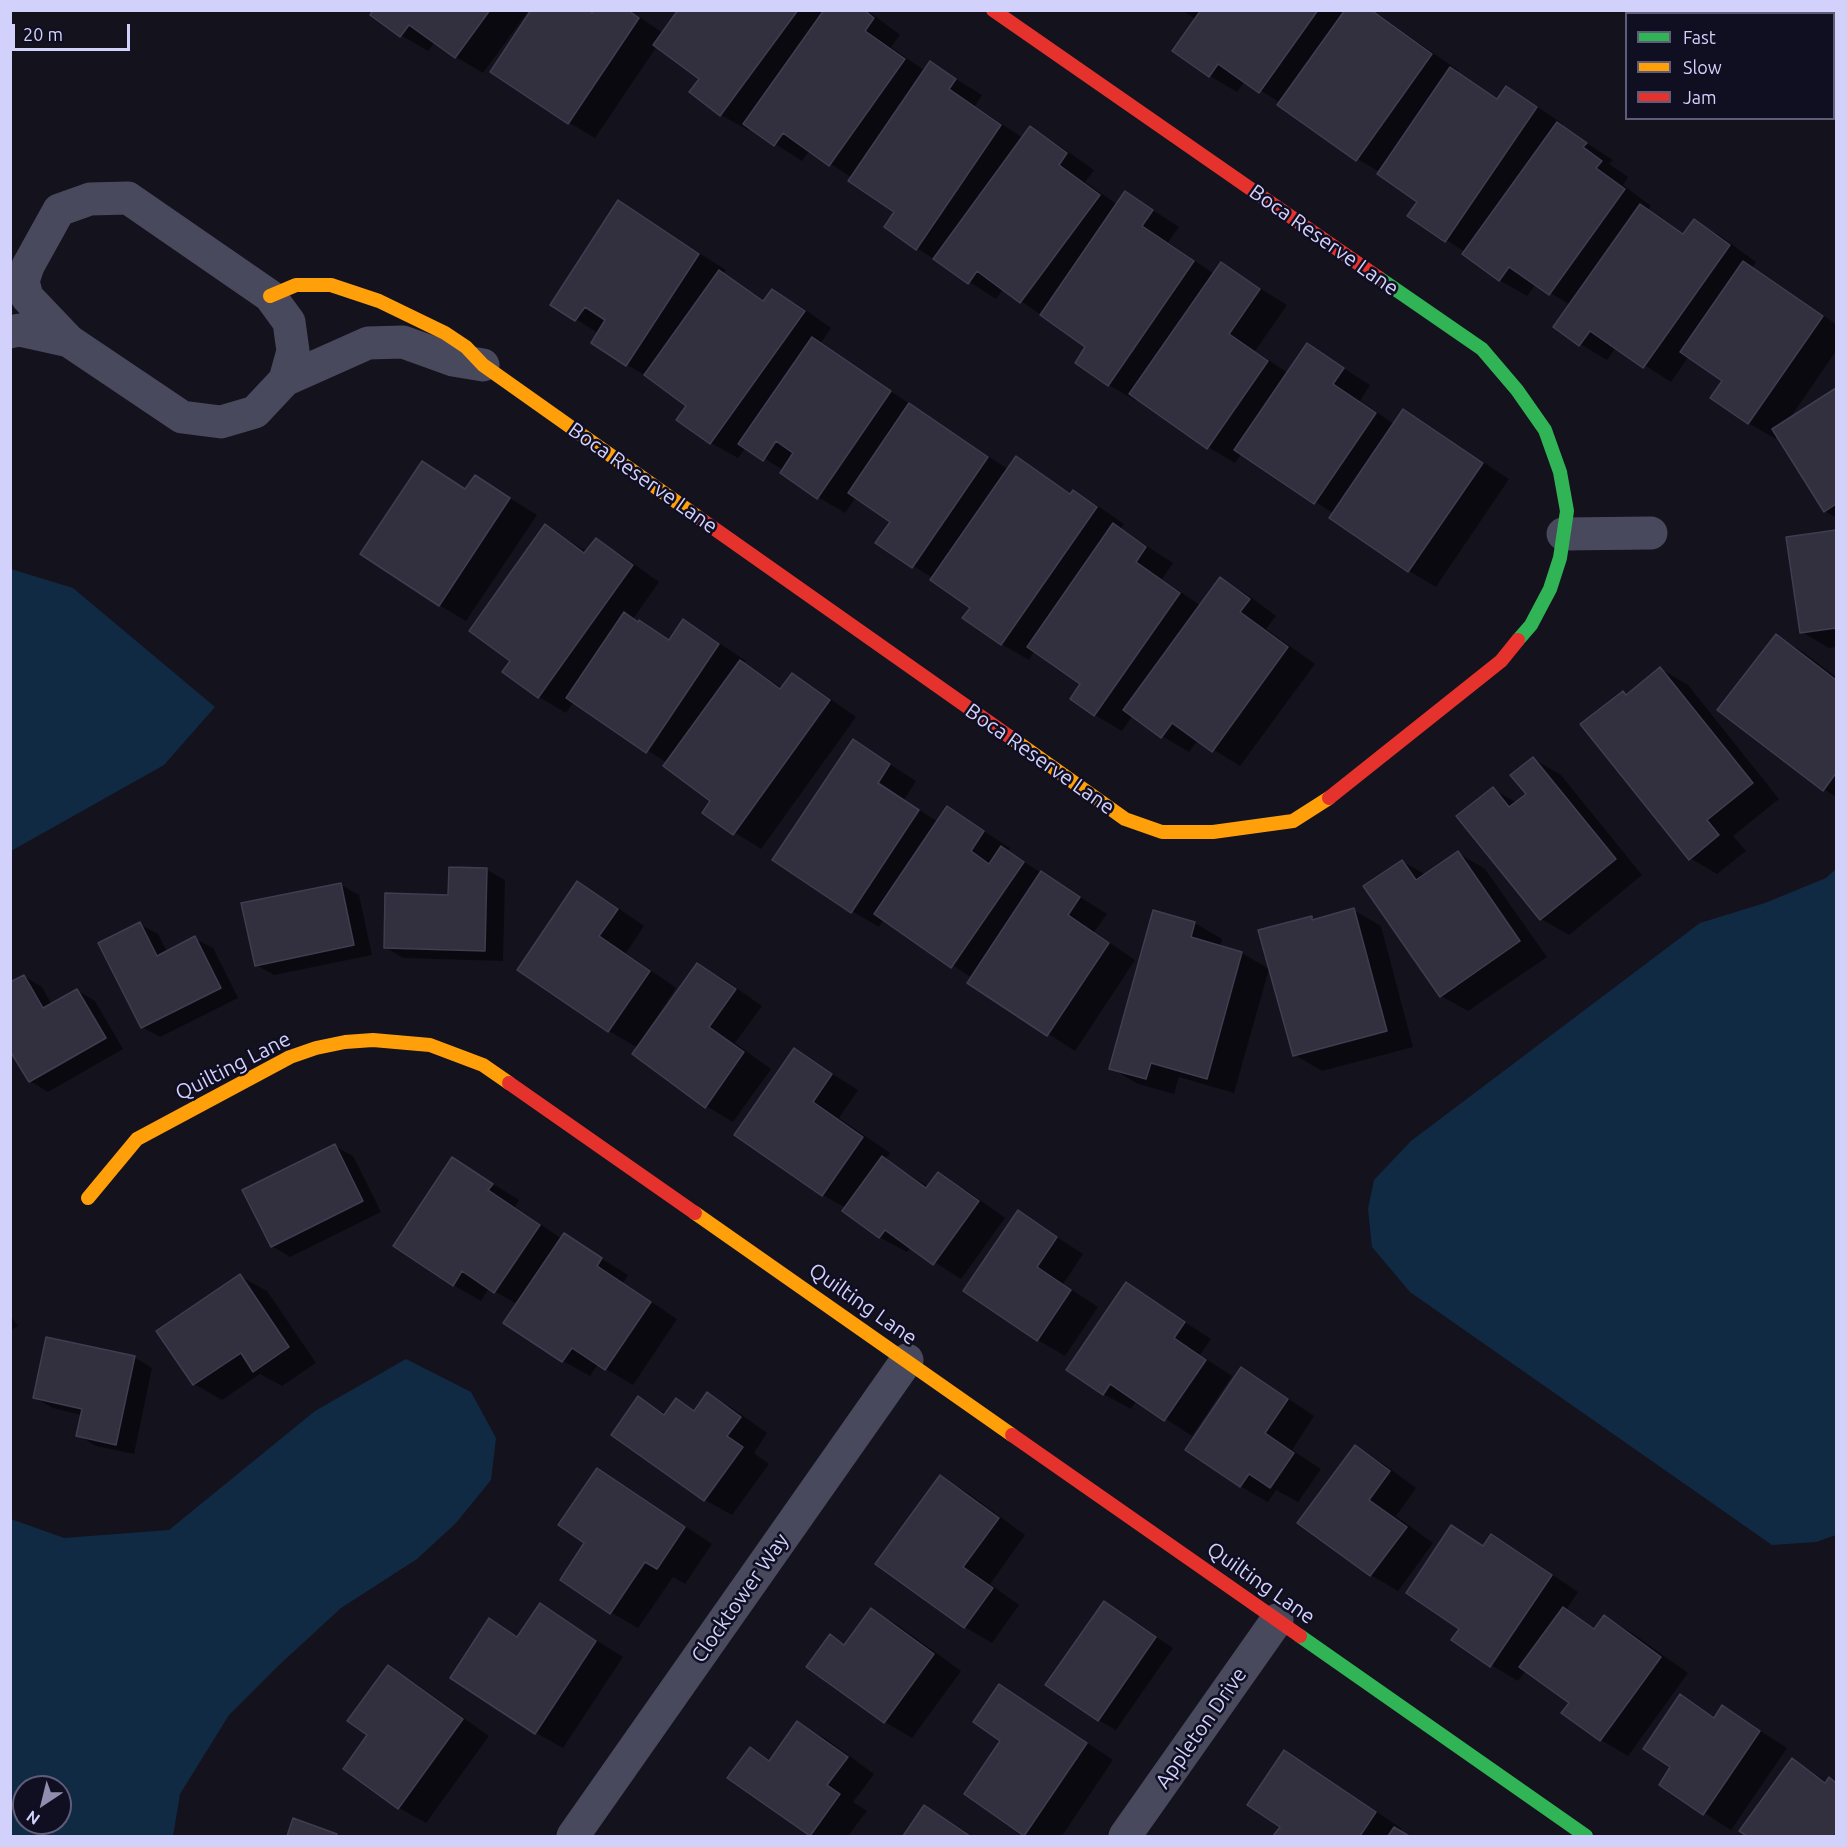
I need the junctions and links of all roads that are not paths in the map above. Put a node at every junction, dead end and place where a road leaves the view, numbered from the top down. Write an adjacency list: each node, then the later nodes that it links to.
1 (993, 10): 10 (street, Boca Reserve Lane)
2 (59, 210): 3 (street); 4 (street, Boca Reserve Lane); 6 (street, Boca Reserve Lane)
3 (10, 255)
4 (270, 296): 7 (street, Boca Reserve Lane); 8 (street, Boca Reserve Lane)
5 (10, 332): 6 (street)
6 (69, 341): 8 (street, Boca Reserve Lane)
7 (483, 365): 8 (street, Boca Reserve Lane); 10 (street, Boca Reserve Lane)
8 (285, 380)
9 (1651, 533): 10 (street)
10 (1563, 534)
11 (88, 1198): 12 (street, Quilting Lane)
12 (907, 1360): 13 (street, Quilting Lane); 14 (street, Clocktower Way)
13 (1277, 1620): 15 (street, Appleton Drive); 16 (street, Quilting Lane)
14 (573, 1836)
15 (1125, 1836)
16 (1586, 1836)

